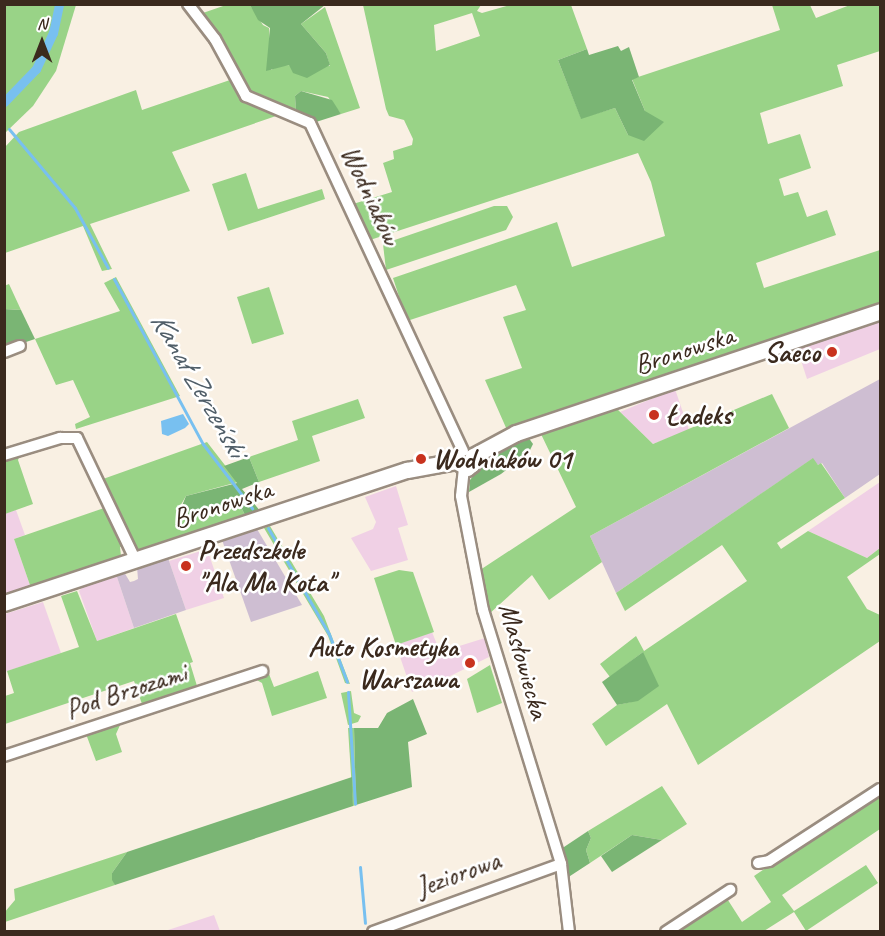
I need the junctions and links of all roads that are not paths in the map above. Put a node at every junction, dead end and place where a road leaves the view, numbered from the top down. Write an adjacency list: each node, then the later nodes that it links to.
1 (188, 4): 6 (street, Wodniaków)
2 (880, 311): 6 (street, Bronowska)
3 (20, 346): 4 (street)
4 (4, 352)
5 (4, 455): 7 (street)
6 (464, 459): 7 (street, Bronowska); 13 (street, Masłowiecka)
7 (135, 559): 8 (street, Bronowska)
8 (4, 603)
9 (262, 671): 10 (street, Pod Brzozami)
10 (4, 756)
11 (880, 789): 12 (street)
12 (758, 863)
13 (561, 864): 15 (street, Jeziorowa); 16 (street, Masłowiecka)
14 (730, 891): 17 (street)
15 (373, 932)
16 (569, 932)
17 (666, 932)

